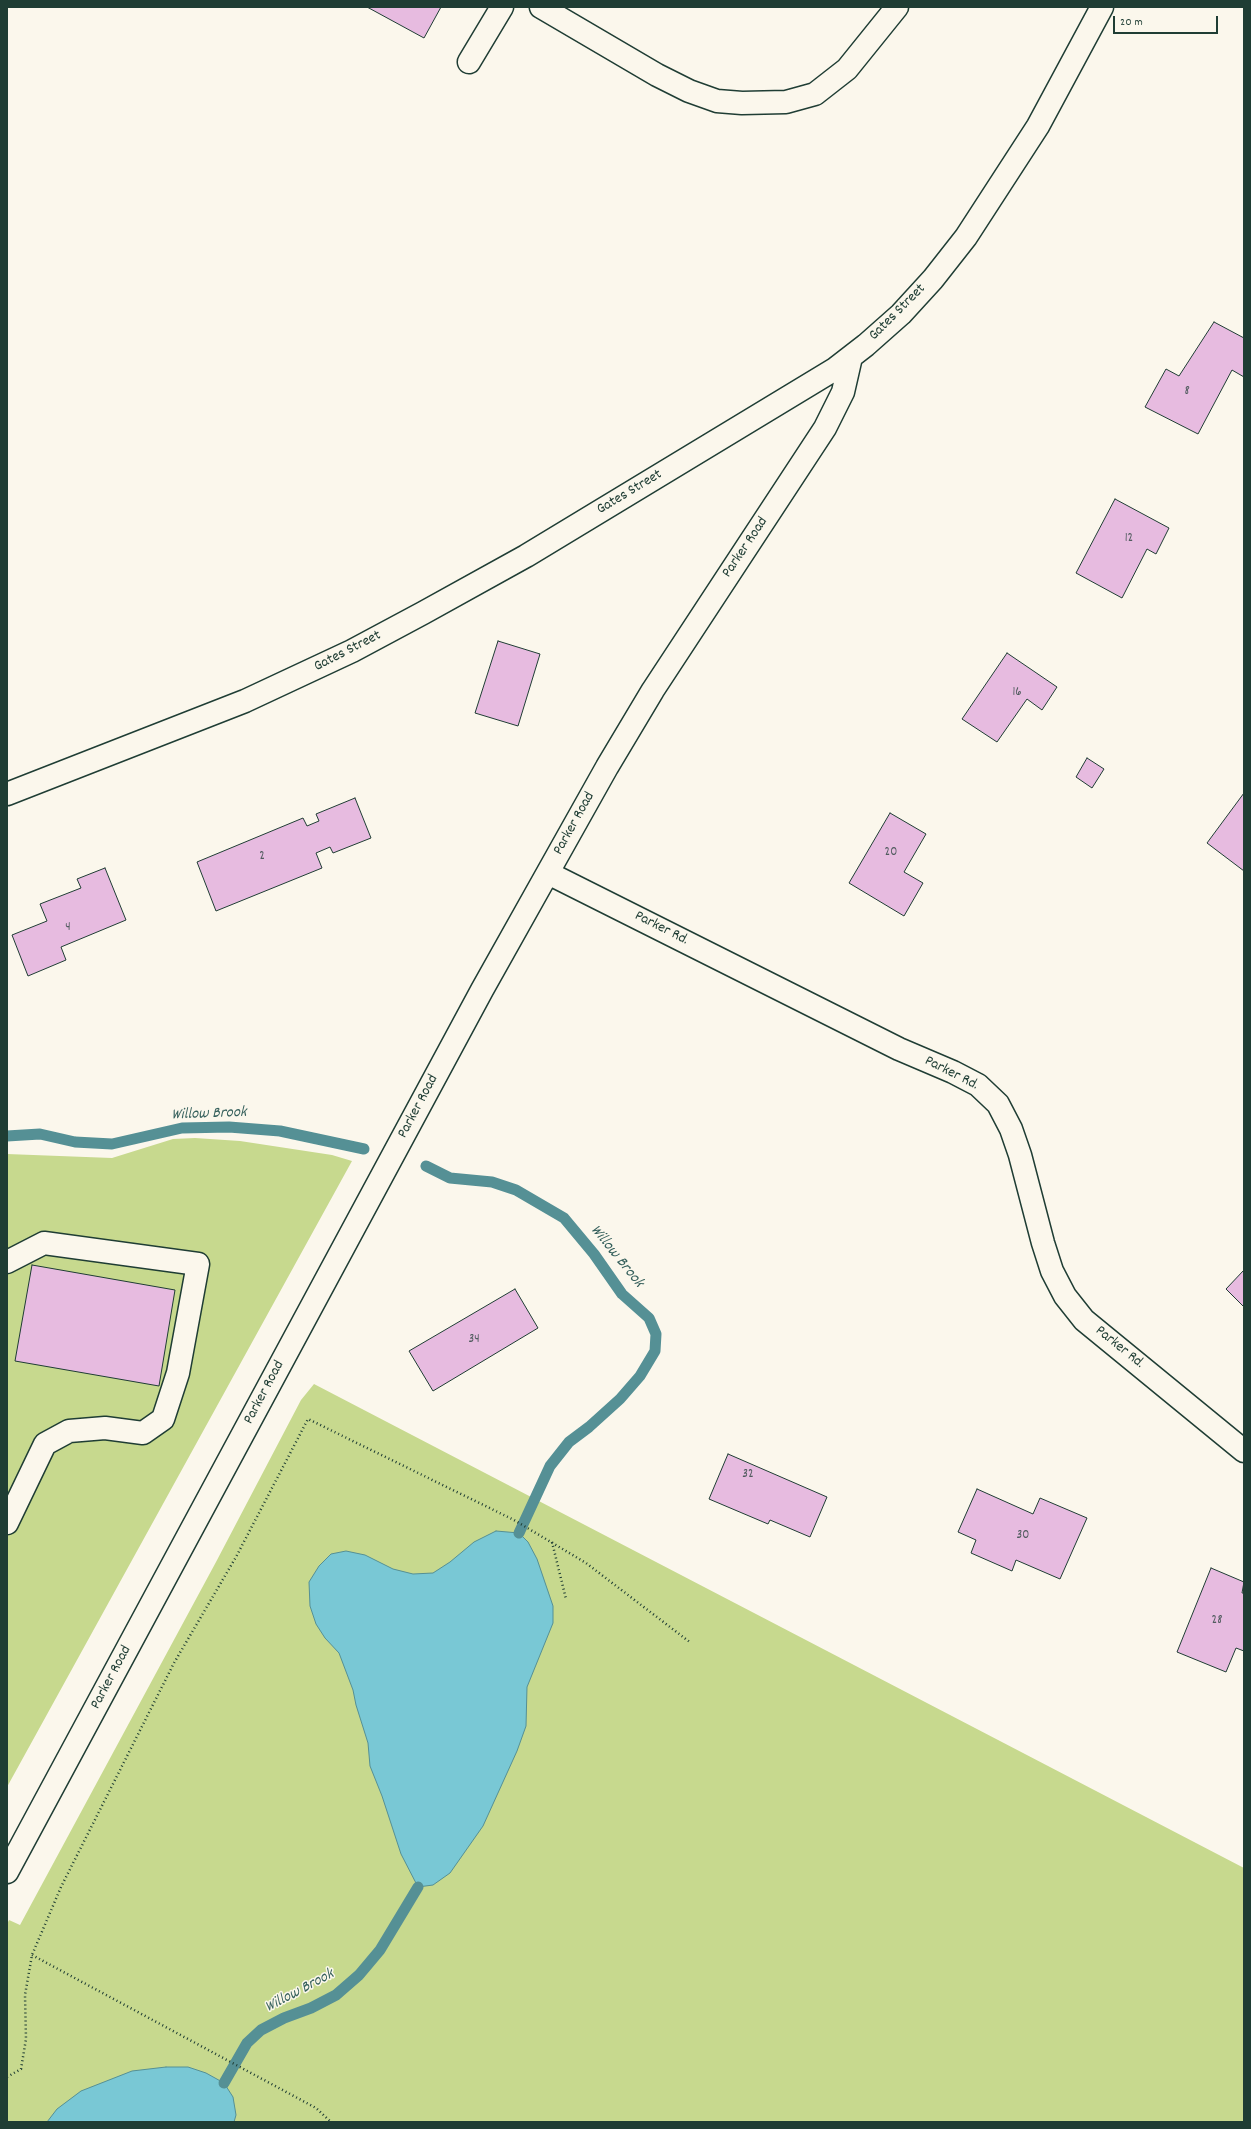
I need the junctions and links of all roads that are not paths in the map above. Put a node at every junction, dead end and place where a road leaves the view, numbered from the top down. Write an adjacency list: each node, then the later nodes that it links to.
1 (502, 7): 5 (street)
2 (541, 7): 3 (street)
3 (897, 7)
4 (1102, 7): 6 (street, Gates Street)
5 (469, 62)
6 (851, 357): 7 (street, Gates Street); 8 (street, Parker Road)
7 (7, 794)
8 (548, 873): 10 (street, Parker Rd.); 12 (street, Parker Road)
9 (7, 1262): 11 (street)
10 (1244, 1451)
11 (7, 1523)
12 (7, 1872)

